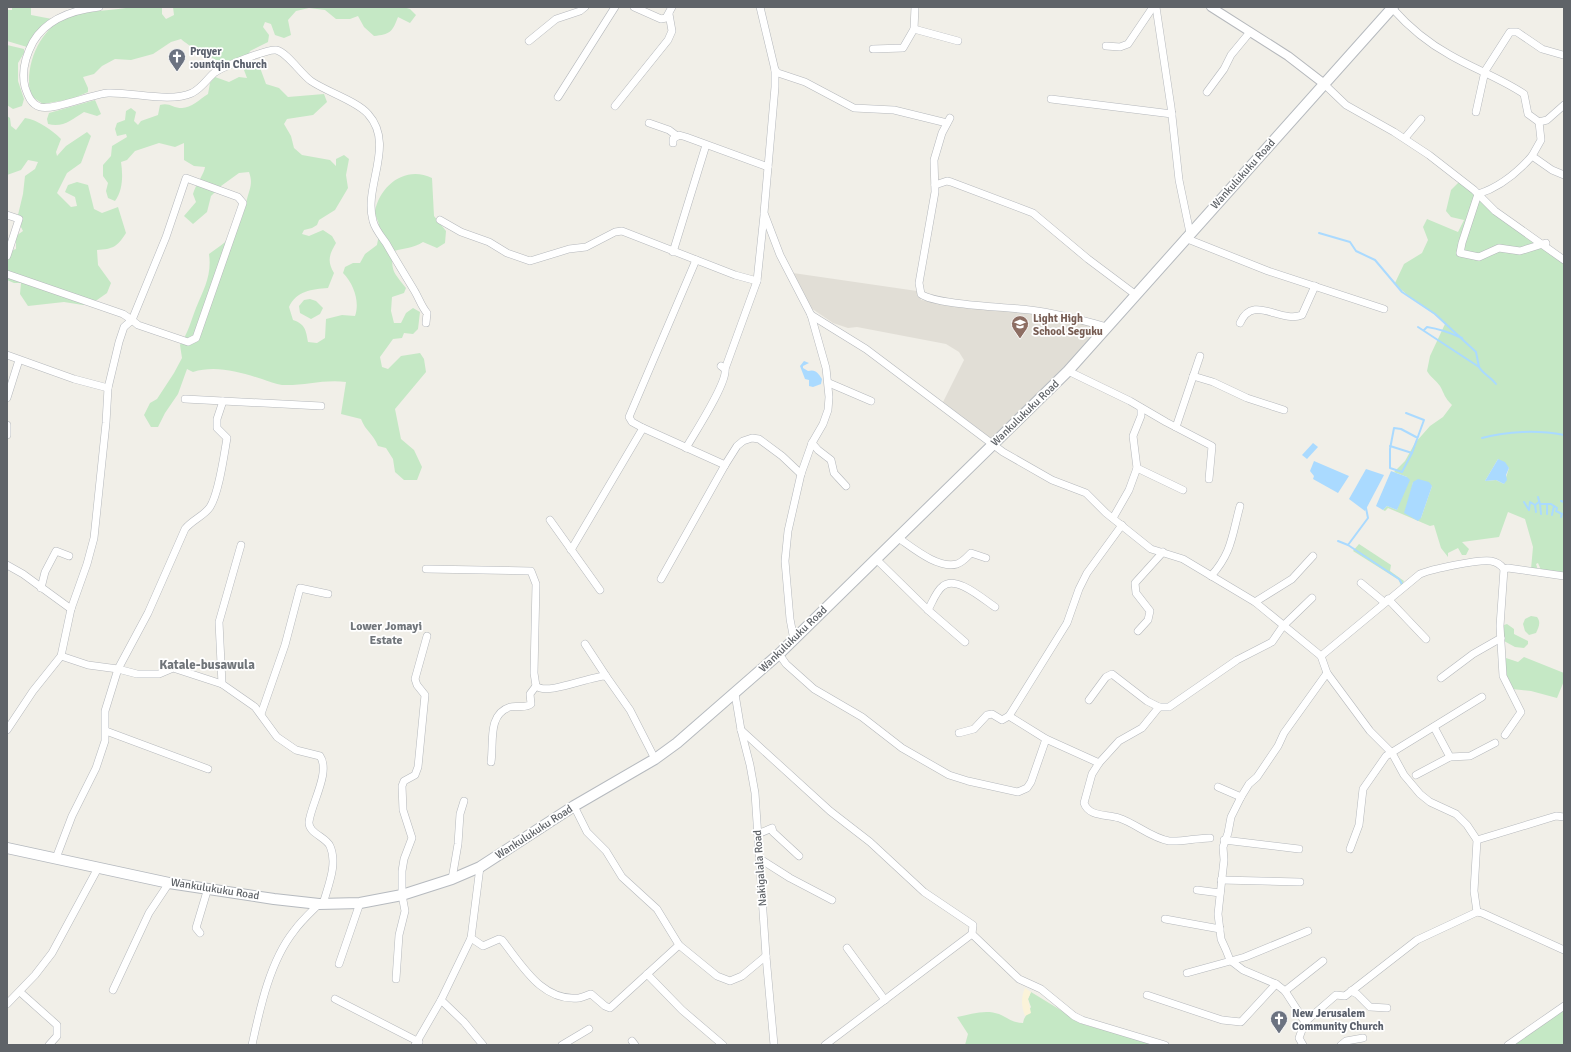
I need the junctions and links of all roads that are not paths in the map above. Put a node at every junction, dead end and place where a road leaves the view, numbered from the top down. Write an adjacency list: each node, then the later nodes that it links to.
1 (98, 7): 54 (street)
2 (585, 7): 13 (street)
3 (615, 7): 22 (street)
4 (634, 7): 10 (street)
5 (760, 7): 18 (street)
6 (915, 7): 11 (street)
7 (1154, 7): 15 (street); 27 (street)
8 (1211, 7): 12 (street)
9 (1392, 7): 19 (street); 20 (main road, Wankulukuku Road)
10 (670, 10): 25 (street)
11 (914, 29): 14 (street); 16 (street)
12 (1250, 32): 20 (street); 21 (street)
13 (529, 41)
14 (958, 41)
15 (1106, 46)
16 (873, 49)
17 (1563, 55): 19 (street)
18 (775, 70): 34 (street); 36 (street)
19 (1485, 71): 26 (street); 29 (street)
20 (1323, 83): 31 (street); 41 (main road, Wankulukuku Road)
21 (1207, 92)
22 (558, 97)
23 (1051, 99): 27 (street)
24 (1564, 105): 29 (street)
25 (615, 106)
26 (1476, 112)
27 (1172, 114): 41 (street)
28 (1421, 119): 31 (street)
29 (1539, 122): 33 (street)
30 (649, 123): 32 (street)
31 (1404, 138): 37 (street)
32 (706, 145): 34 (street); 43 (street)
33 (1532, 156): 35 (street); 37 (street)
34 (768, 167): 38 (street)
35 (1564, 175)
36 (935, 185): 50 (street); 56 (street)
37 (1478, 194): 42 (street); 42 (street)
38 (764, 213): 48 (street); 52 (street)
39 (7, 215): 44 (street)
40 (440, 220): 43 (street)
41 (1188, 236): 49 (street); 50 (main road, Wankulukuku Road)
42 (1545, 243): 46 (street)
43 (673, 252): 45 (street)
44 (7, 256)
45 (696, 260): 48 (street); 73 (street)
46 (1564, 260)
47 (7, 274): 53 (street)
48 (757, 281): 77 (street)
49 (1315, 286): 51 (street); 55 (street)
50 (1136, 295): 56 (main road, Wankulukuku Road)
51 (1384, 309)
52 (811, 315): 62 (street); 76 (street)
53 (132, 320): 53 (street); 63 (street)
54 (426, 323)
55 (1240, 323)
56 (1107, 327): 60 (main road, Wankulukuku Road)
57 (7, 355): 59 (street)
58 (1200, 356): 61 (street)
59 (19, 360): 63 (street); 64 (street)
60 (1068, 371): 69 (street); 76 (main road, Wankulukuku Road)
61 (1193, 376): 70 (street); 72 (street)
62 (829, 383): 67 (street); 75 (street)
63 (108, 388): 110 (street)
64 (7, 398)
65 (185, 399): 66 (street)
66 (223, 401): 68 (street); 123 (street)
67 (871, 401)
68 (321, 406)
69 (1141, 408): 72 (street); 79 (street)
70 (1284, 410)
71 (7, 425): 74 (street)
72 (1176, 427): 81 (street)
73 (642, 428): 77 (street); 90 (street)
74 (7, 435)
75 (812, 443): 80 (street); 82 (street)
76 (992, 444): 85 (street); 88 (main road, Wankulukuku Road)
77 (686, 448): 78 (street)
78 (725, 466): 80 (street); 101 (street)
79 (1137, 468): 83 (street); 85 (street)
80 (801, 474): 116 (street)
81 (1209, 479)
82 (846, 486)
83 (1183, 490)
84 (1240, 506): 99 (street)
85 (1113, 518): 87 (street)
86 (550, 520): 90 (street)
87 (1122, 524): 91 (street); 134 (street)
88 (897, 537): 94 (street); 95 (main road, Wankulukuku Road)
89 (241, 545): 127 (street)
90 (571, 550): 104 (street)
91 (1163, 552): 99 (street); 113 (street)
92 (69, 556): 103 (street)
93 (1313, 556): 108 (street)
94 (986, 558)
95 (876, 559): 111 (street); 116 (main road, Wankulukuku Road)
96 (7, 565): 103 (street)
97 (426, 569): 128 (street)
98 (1504, 569): 100 (street); 107 (street); 115 (street)
99 (1210, 576): 108 (street)
100 (1564, 576)
101 (661, 578)
102 (1361, 583): 107 (street)
103 (42, 588): 110 (street)
104 (600, 590)
105 (328, 594): 133 (street)
106 (1312, 598): 112 (street)
107 (1386, 601): 117 (street); 122 (street)
108 (1255, 602): 112 (street)
109 (995, 607): 111 (street)
110 (71, 609): 121 (street)
111 (928, 610): 118 (street)
112 (1283, 626): 122 (street); 132 (street)
113 (1138, 631)
114 (427, 636): 175 (street)
115 (1501, 638): 126 (street); 141 (street)
116 (794, 640): 120 (main road, Wankulukuku Road)
117 (1426, 640)
118 (965, 642)
119 (585, 644): 125 (street)
120 (779, 654): 129 (main road, Wankulukuku Road); 142 (street)
121 (62, 656): 123 (street); 135 (street)
122 (1321, 656): 124 (street)
123 (118, 669): 127 (street); 139 (street)
124 (1327, 673): 144 (street); 152 (street)
125 (606, 676): 128 (street); 146 (street)
126 (1441, 678)
127 (222, 684): 133 (street)
128 (536, 686): 147 (street)
129 (735, 694): 138 (street, Nakigalala Road); 146 (main road, Wankulukuku Road)
130 (1482, 697): 136 (street)
131 (1089, 700): 132 (street)
132 (1159, 707): 148 (street)
133 (261, 714): 178 (street)
134 (1009, 716): 140 (street); 142 (street)
135 (10, 720): 137 (street)
136 (1434, 727): 144 (street); 145 (street)
137 (7, 730)
138 (741, 730): 156 (street, Nakigalala Road); 184 (street)
139 (106, 731): 149 (street); 164 (street)
140 (959, 733)
141 (1505, 735)
142 (1046, 739): 148 (street)
143 (1495, 742): 145 (street)
144 (1392, 753): 159 (street); 162 (street)
145 (1450, 757): 150 (street)
146 (655, 759): 154 (main road, Wankulukuku Road)
147 (491, 762)
148 (1099, 763): 157 (street)
149 (208, 769)
150 (1416, 775)
151 (1218, 787): 152 (street)
152 (1241, 797): 158 (street)
153 (464, 802): 168 (street)
154 (574, 806): 166 (main road, Wankulukuku Road); 186 (street)
155 (1564, 817): 159 (street)
156 (758, 834): 163 (street); 165 (street, Nakigalala Road)
157 (1210, 838)
158 (1224, 840): 161 (street); 169 (street)
159 (1477, 840): 179 (street)
160 (7, 848): 164 (main road, Wankulukuku Road)
161 (1299, 849)
162 (1350, 849)
163 (799, 856)
164 (56, 858): 167 (main road, Wankulukuku Road)
165 (760, 859): 176 (street); 189 (street, Nakigalala Road)
166 (480, 867): 168 (main road, Wankulukuku Road); 185 (street)
167 (98, 868): 170 (main road, Wankulukuku Road); 200 (street)
168 (452, 879): 175 (main road, Wankulukuku Road)
169 (1221, 880): 171 (street); 174 (street)
170 (169, 882): 172 (main road, Wankulukuku Road); 197 (street)
171 (1300, 882)
172 (208, 888): 178 (main road, Wankulukuku Road); 183 (street)
173 (1197, 890): 174 (street)
174 (1220, 893): 181 (street)
175 (402, 895): 177 (main road, Wankulukuku Road); 195 (street)
176 (832, 900)
177 (360, 903): 178 (main road, Wankulukuku Road); 192 (street)
178 (321, 904): 215 (street)
179 (1477, 912): 188 (street); 199 (street)
180 (1165, 919): 181 (street)
181 (1220, 929): 190 (street)
182 (1308, 932): 190 (street)
183 (200, 933)
184 (972, 934): 204 (street); 220 (street)
185 (471, 938): 194 (street); 203 (street)
186 (679, 945): 189 (street); 194 (street)
187 (847, 948): 204 (street)
188 (1564, 950)
189 (766, 956): 213 (street, Nakigalala Road)
190 (1230, 960): 193 (street); 196 (street)
191 (1323, 961): 198 (street)
192 (339, 964)
193 (1187, 973)
194 (647, 974): 218 (street)
195 (396, 979)
196 (1276, 984): 198 (street); 201 (street)
197 (113, 990)
198 (1285, 991): 208 (street)
199 (1351, 991): 207 (street); 208 (street)
200 (20, 992): 205 (street); 214 (street)
201 (1147, 995)
202 (335, 999): 212 (street)
203 (440, 1000): 212 (street); 216 (street)
204 (885, 1000): 219 (street)
205 (7, 1004)
206 (1564, 1006): 224 (street)
207 (1387, 1008)
208 (1305, 1022): 210 (street)
209 (589, 1029): 217 (street)
210 (1299, 1038): 221 (street); 222 (street)
211 (1363, 1038): 223 (street)
212 (417, 1043)
213 (772, 1044)
214 (49, 1045)
215 (252, 1045)
216 (484, 1045)
217 (562, 1045)
218 (722, 1045)
219 (825, 1045)
220 (1165, 1045)
221 (1294, 1045)
222 (1303, 1045)
223 (1341, 1045)
224 (1508, 1045)

